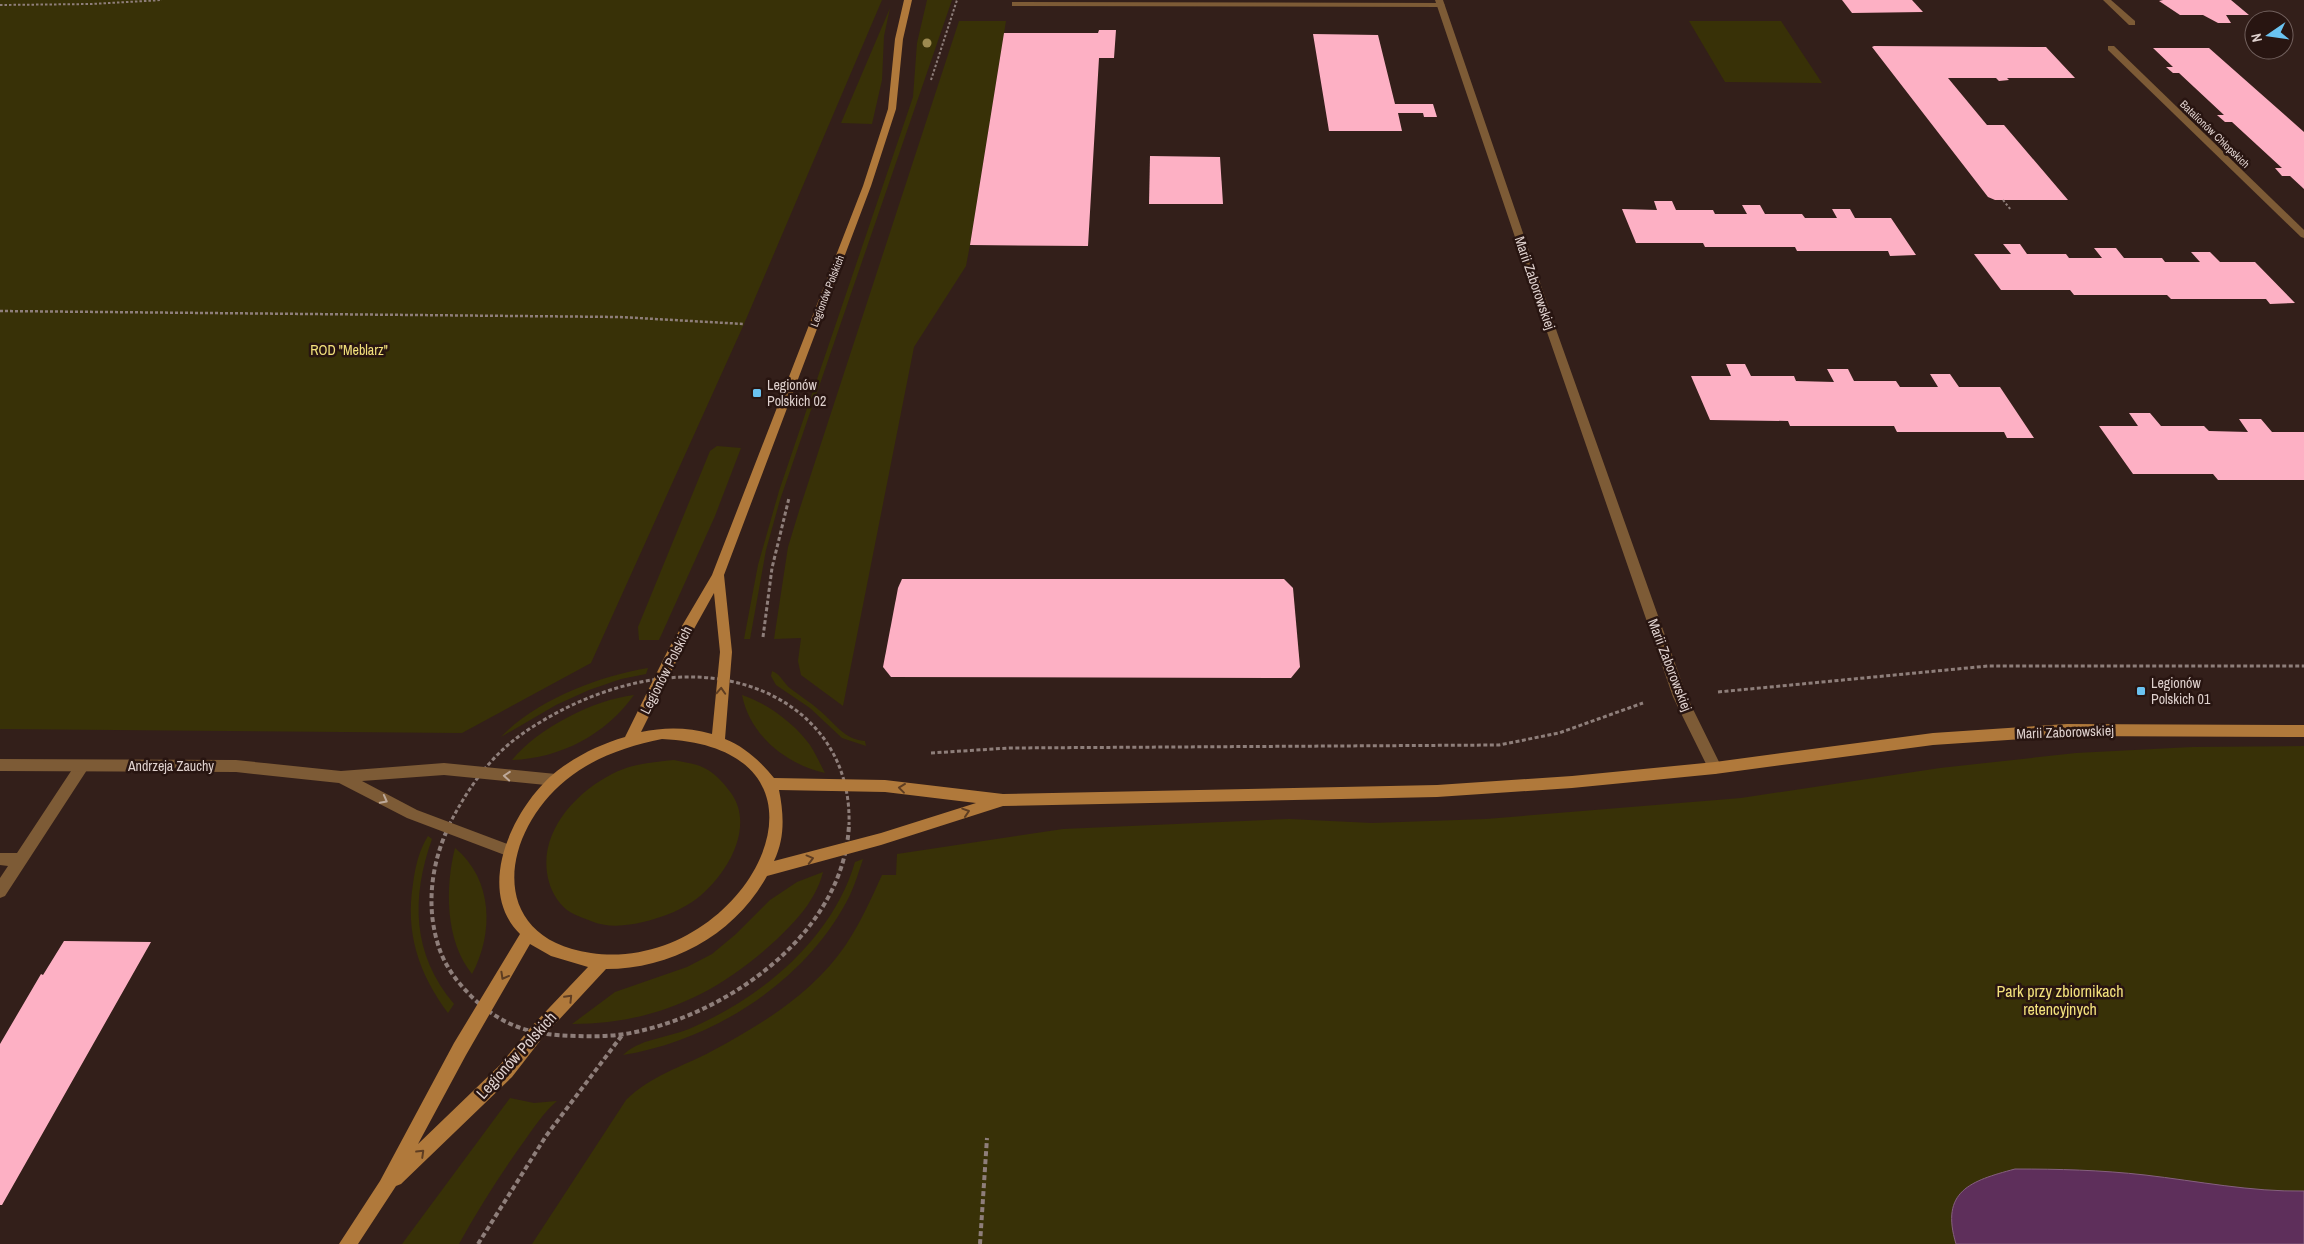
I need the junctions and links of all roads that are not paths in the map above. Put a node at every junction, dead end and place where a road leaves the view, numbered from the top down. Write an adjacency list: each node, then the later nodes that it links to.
1 (908, 0): 8 (street, Legionów Polskich)
2 (2107, 0): 5 (street)
3 (1440, 3): 4 (street); 14 (street, Marii Zaborowskiej)
4 (1015, 4)
5 (2132, 23)
6 (2111, 48): 7 (street, Batalionów Chłopskich)
7 (2304, 235)
8 (718, 575): 10 (street, Legionów Polskich); 11 (street, Legionów Polskich, one-way to 8)
9 (2304, 731): 14 (street, Marii Zaborowskiej)
10 (631, 739): 11 (street); 16 (street)
11 (718, 740): 17 (street)
12 (0, 765): 13 (street, Andrzeja Zauchy)
13 (82, 766): 15 (street, Andrzeja Zauchy); 21 (street)
14 (1714, 768): 18 (street)
15 (341, 777): 16 (street, Andrzeja Zauchy, one-way to 15); 19 (street, Andrzeja Zauchy, one-way to 19)
16 (556, 780): 19 (street)
17 (770, 784): 18 (street, one-way to 17); 22 (street)
18 (1002, 800): 22 (street, one-way to 18)
19 (510, 851): 24 (street)
20 (0, 860): 21 (street)
21 (20, 860): 23 (street)
22 (763, 871): 25 (street)
23 (0, 891)
24 (528, 934): 25 (street); 26 (street, Legionów Polskich, one-way to 26)
25 (602, 964): 26 (street, Legionów Polskich, one-way to 25)
26 (386, 1187): 27 (street, Legionów Polskich)
27 (348, 1244)

